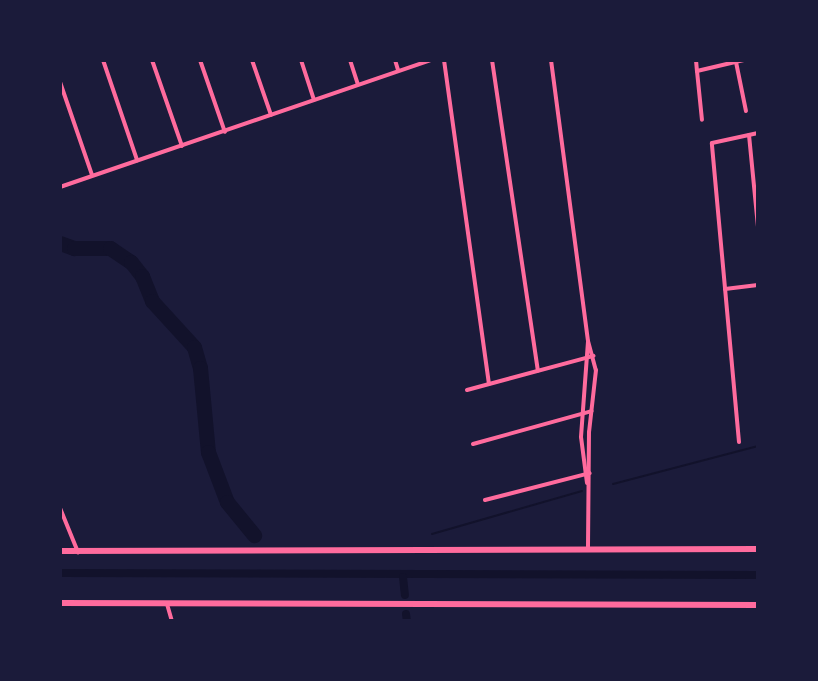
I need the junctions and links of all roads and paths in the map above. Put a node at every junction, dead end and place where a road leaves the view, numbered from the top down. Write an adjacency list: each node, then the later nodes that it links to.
1 (103, 60): 27 (street)
2 (152, 60): 26 (street)
3 (200, 60): 23 (street)
4 (252, 60): 21 (street)
5 (301, 60): 19 (street)
6 (350, 60): 18 (street)
7 (395, 60): 15 (street)
8 (430, 60): 15 (street)
9 (444, 60): 37 (street)
10 (492, 60): 36 (street)
11 (551, 60): 33 (street)
12 (696, 60): 16 (street)
13 (743, 60): 14 (street)
14 (736, 62): 16 (street); 20 (street)
15 (398, 70): 18 (street)
16 (697, 71): 22 (street)
17 (60, 82): 28 (street)
18 (358, 84): 19 (street)
19 (314, 100): 21 (street)
20 (746, 111)
21 (271, 115): 23 (street)
22 (702, 120)
23 (225, 132): 26 (street)
24 (758, 133): 25 (street)
25 (749, 135): 30 (street); 32 (street)
26 (182, 146): 27 (street)
27 (137, 160): 28 (street)
28 (92, 175): 29 (street)
29 (60, 187)
30 (758, 227)
31 (758, 285): 32 (street)
32 (725, 289): 41 (street)
33 (588, 341): 34 (street); 35 (street)
34 (594, 356): 35 (street); 39 (street)
35 (585, 358): 36 (street); 40 (street)
36 (538, 371): 37 (street)
37 (489, 384): 38 (street)
38 (467, 390)
39 (592, 411): 40 (street); 43 (street)
40 (582, 414): 42 (street); 44 (street)
41 (739, 442)
42 (473, 444)
43 (590, 472): 44 (street); 45 (street)
44 (584, 474): 45 (street); 46 (street)
45 (588, 486): 48 (street)
46 (485, 500)
47 (60, 508): 51 (street)
48 (588, 548): 49 (main road); 51 (main road)
49 (758, 549)
50 (60, 551): 51 (main road)
51 (78, 552)
52 (60, 603): 53 (main road)
53 (167, 603): 54 (main road); 55 (street)
54 (758, 605)
55 (172, 621)

